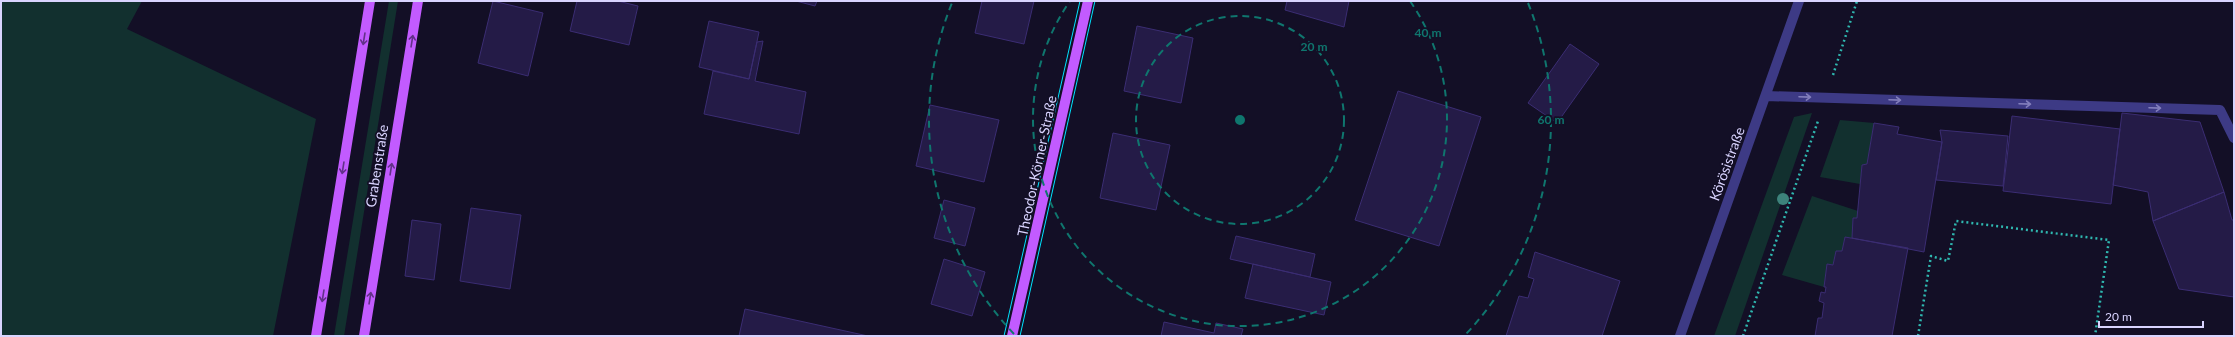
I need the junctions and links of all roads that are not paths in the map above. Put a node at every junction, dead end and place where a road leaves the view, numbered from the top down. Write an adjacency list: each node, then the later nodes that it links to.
1 (370, 1): 7 (main road, one-way to 7)
2 (418, 1): 8 (main road, Grabenstraße, one-way to 2)
3 (1088, 1): 9 (main road, Theodor-Körner-Straße)
4 (1800, 1): 5 (street, Körösistraße)
5 (1766, 96): 6 (street, one-way to 6); 10 (street, Körösistraße)
6 (2234, 138)
7 (316, 336)
8 (364, 336)
9 (1012, 336)
10 (1680, 336)

